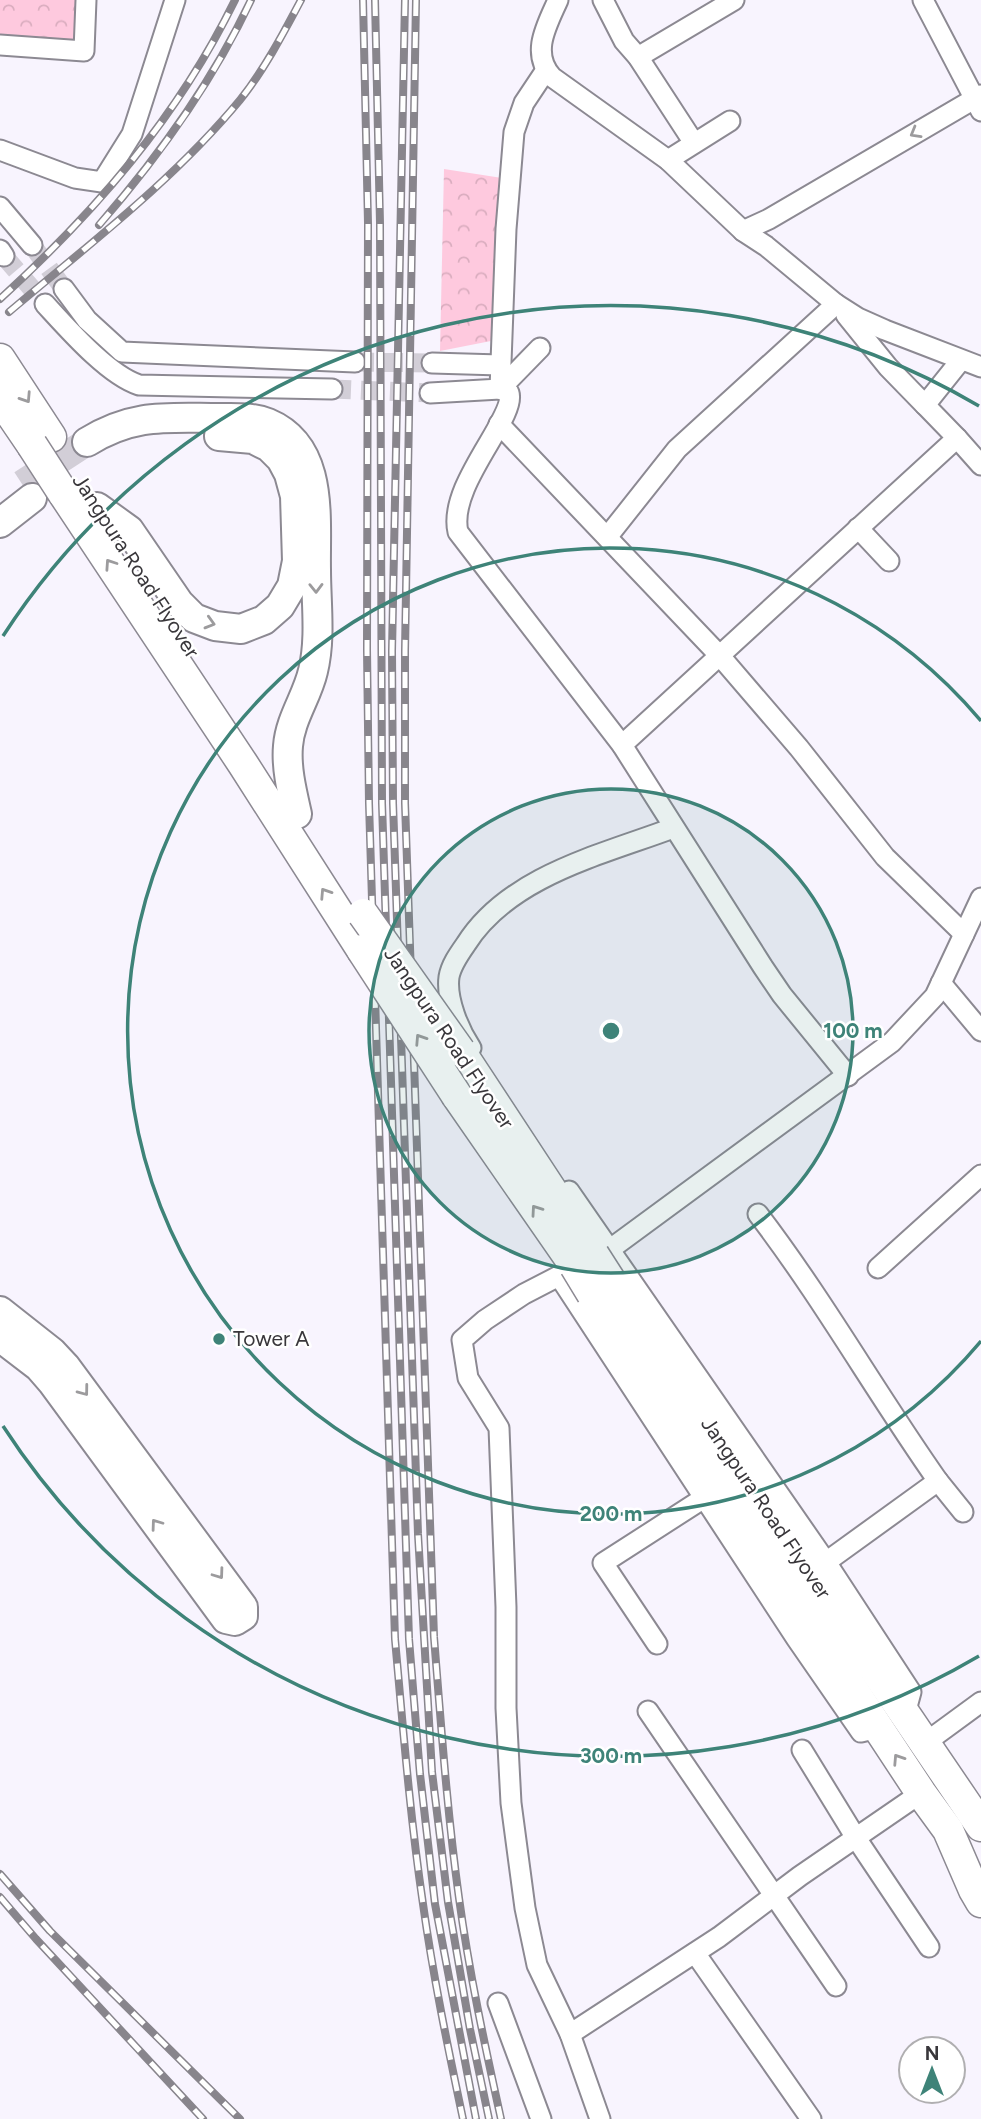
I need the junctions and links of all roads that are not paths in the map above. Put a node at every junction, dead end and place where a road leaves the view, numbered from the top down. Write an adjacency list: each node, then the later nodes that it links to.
1 (86, 0): 7 (street)
2 (175, 0): 13 (street)
3 (558, 0): 9 (street)
4 (603, 0): 8 (street)
5 (734, 0): 8 (street)
6 (923, 0): 10 (street)
7 (0, 45)
8 (638, 57): 12 (street)
9 (546, 70): 14 (street); 26 (street)
10 (979, 101): 16 (street, one-way to 16)
11 (730, 121): 12 (street)
12 (694, 143): 14 (street)
13 (0, 150)
14 (668, 160): 16 (street)
15 (0, 207): 17 (street)
16 (743, 232): 20 (street)
17 (32, 245)
18 (64, 289): 24 (street)
19 (45, 304): 28 (street)
20 (836, 304): 23 (street); 32 (street); 42 (street)
21 (540, 348): 29 (street)
22 (0, 359): 39 (main road, Jangpura Road Flyover, one-way to 39)
23 (961, 360): 27 (street); 32 (street)
24 (355, 362)
25 (432, 363): 26 (street)
26 (500, 365): 29 (street)
27 (981, 367)
28 (332, 389)
29 (499, 390): 30 (street); 33 (street)
30 (430, 393)
31 (0, 398): 68 (main road, Jangpura Road Flyover, one-way to 31, bridge)
32 (925, 405): 34 (street)
33 (499, 424): 42 (street); 45 (street)
34 (957, 438): 37 (street); 41 (street)
35 (276, 439): 36 (main road); 39 (main road, one-way to 35); 46 (main road, one-way to 46)
36 (91, 449)
37 (981, 466)
38 (18, 494): 40 (main road)
39 (97, 507): 46 (main road, Jangpura Road Flyover)
40 (0, 523)
41 (858, 528): 43 (street); 44 (street)
42 (608, 536): 44 (street)
43 (889, 561)
44 (720, 656): 45 (street); 49 (street)
45 (622, 745): 47 (street)
46 (297, 814): 66 (main road, Jangpura Road Flyover, bridge)
47 (673, 828): 52 (street); 55 (street)
48 (981, 898): 49 (street)
49 (964, 934): 50 (street)
50 (941, 983): 51 (street); 52 (street)
51 (981, 1031)
52 (848, 1076): 55 (street)
53 (981, 1175): 56 (street)
54 (758, 1214): 60 (street)
55 (610, 1250): 57 (street); 63 (street)
56 (878, 1268)
57 (559, 1276): 61 (street); 82 (street)
58 (0, 1311): 59 (main road, one-way to 59)
59 (0, 1337)
60 (938, 1480): 62 (street); 63 (street)
61 (704, 1498): 64 (street); 68 (street)
62 (963, 1512)
63 (826, 1563): 66 (street)
64 (657, 1644)
65 (981, 1702): 69 (street)
66 (898, 1704): 69 (main road, Jangpura Road Flyover)
67 (648, 1711): 76 (street)
68 (872, 1719): 71 (main road, Jangpura Road Flyover, one-way to 68)
69 (925, 1743): 72 (main road, Jangpura Road Flyover)
70 (802, 1750): 74 (street)
71 (921, 1793): 73 (main road, Jangpura Road Flyover); 74 (street)
72 (981, 1826)
73 (948, 1830): 75 (main road); 77 (main road)
74 (856, 1838): 76 (street); 78 (street)
75 (981, 1874)
76 (775, 1895): 79 (street); 80 (street)
77 (981, 1902)
78 (929, 1947)
79 (695, 1953): 82 (street); 85 (street)
80 (836, 1986)
81 (498, 2003): 83 (street)
82 (570, 2034): 84 (street)
83 (541, 2119)
84 (600, 2119)
85 (811, 2119)

